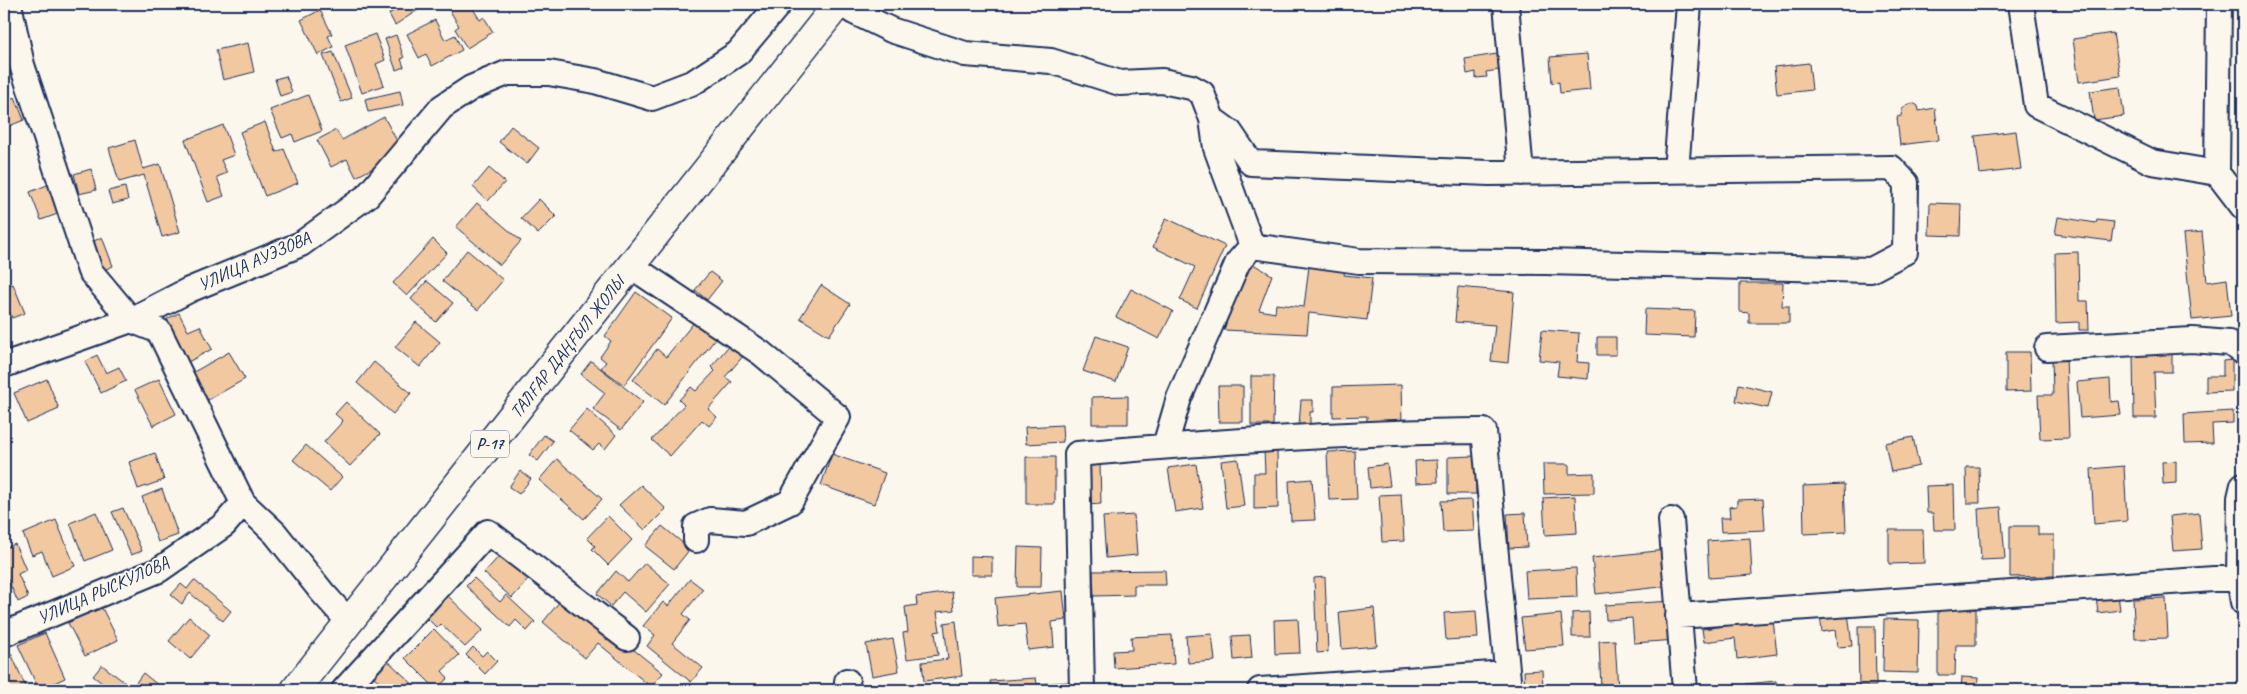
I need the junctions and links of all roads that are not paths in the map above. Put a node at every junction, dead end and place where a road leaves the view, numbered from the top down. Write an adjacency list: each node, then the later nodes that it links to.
1 (9, 4): 16 (street)
2 (779, 4): 16 (street, УЛИЦА АУЭЗОВА)
3 (838, 4): 15 (main road, ТАЛҒАР ДАҢҒЫЛ ЖОЛЫ / P-17)
4 (842, 4): 9 (street)
5 (1506, 4): 11 (street)
6 (1688, 4): 10 (street)
7 (2021, 4): 12 (street)
8 (2219, 4): 12 (street)
9 (1212, 118): 11 (street); 14 (street)
10 (1676, 171): 11 (street); 14 (street)
11 (1521, 172)
12 (2218, 174): 13 (street)
13 (2243, 207)
14 (1252, 246): 20 (street)
15 (631, 266): 24 (street); 28 (main road, ТАЛҒАР ДАҢҒЫЛ ЖОЛЫ / P-17)
16 (130, 320): 19 (street, УЛИЦА АУЭЗОВА); 22 (street)
17 (2047, 348): 18 (street)
18 (2243, 352)
19 (4, 365)
20 (1165, 446): 31 (street); 34 (street)
21 (2243, 485): 25 (street)
22 (243, 503): 28 (street); 29 (street, УЛИЦА РЫСКУЛОВА)
23 (1671, 520): 27 (street)
24 (696, 540)
25 (2241, 578): 26 (street); 27 (street)
26 (2243, 602)
27 (1678, 616): 36 (street)
28 (349, 622): 32 (main road, ТАЛҒАР ДАҢҒЫЛ ЖОЛЫ / P-17)
29 (4, 634)
30 (627, 638): 33 (street)
31 (1508, 682): 35 (street)
32 (304, 687)
33 (344, 690)
34 (1082, 690)
35 (1260, 690)
36 (1685, 690)

